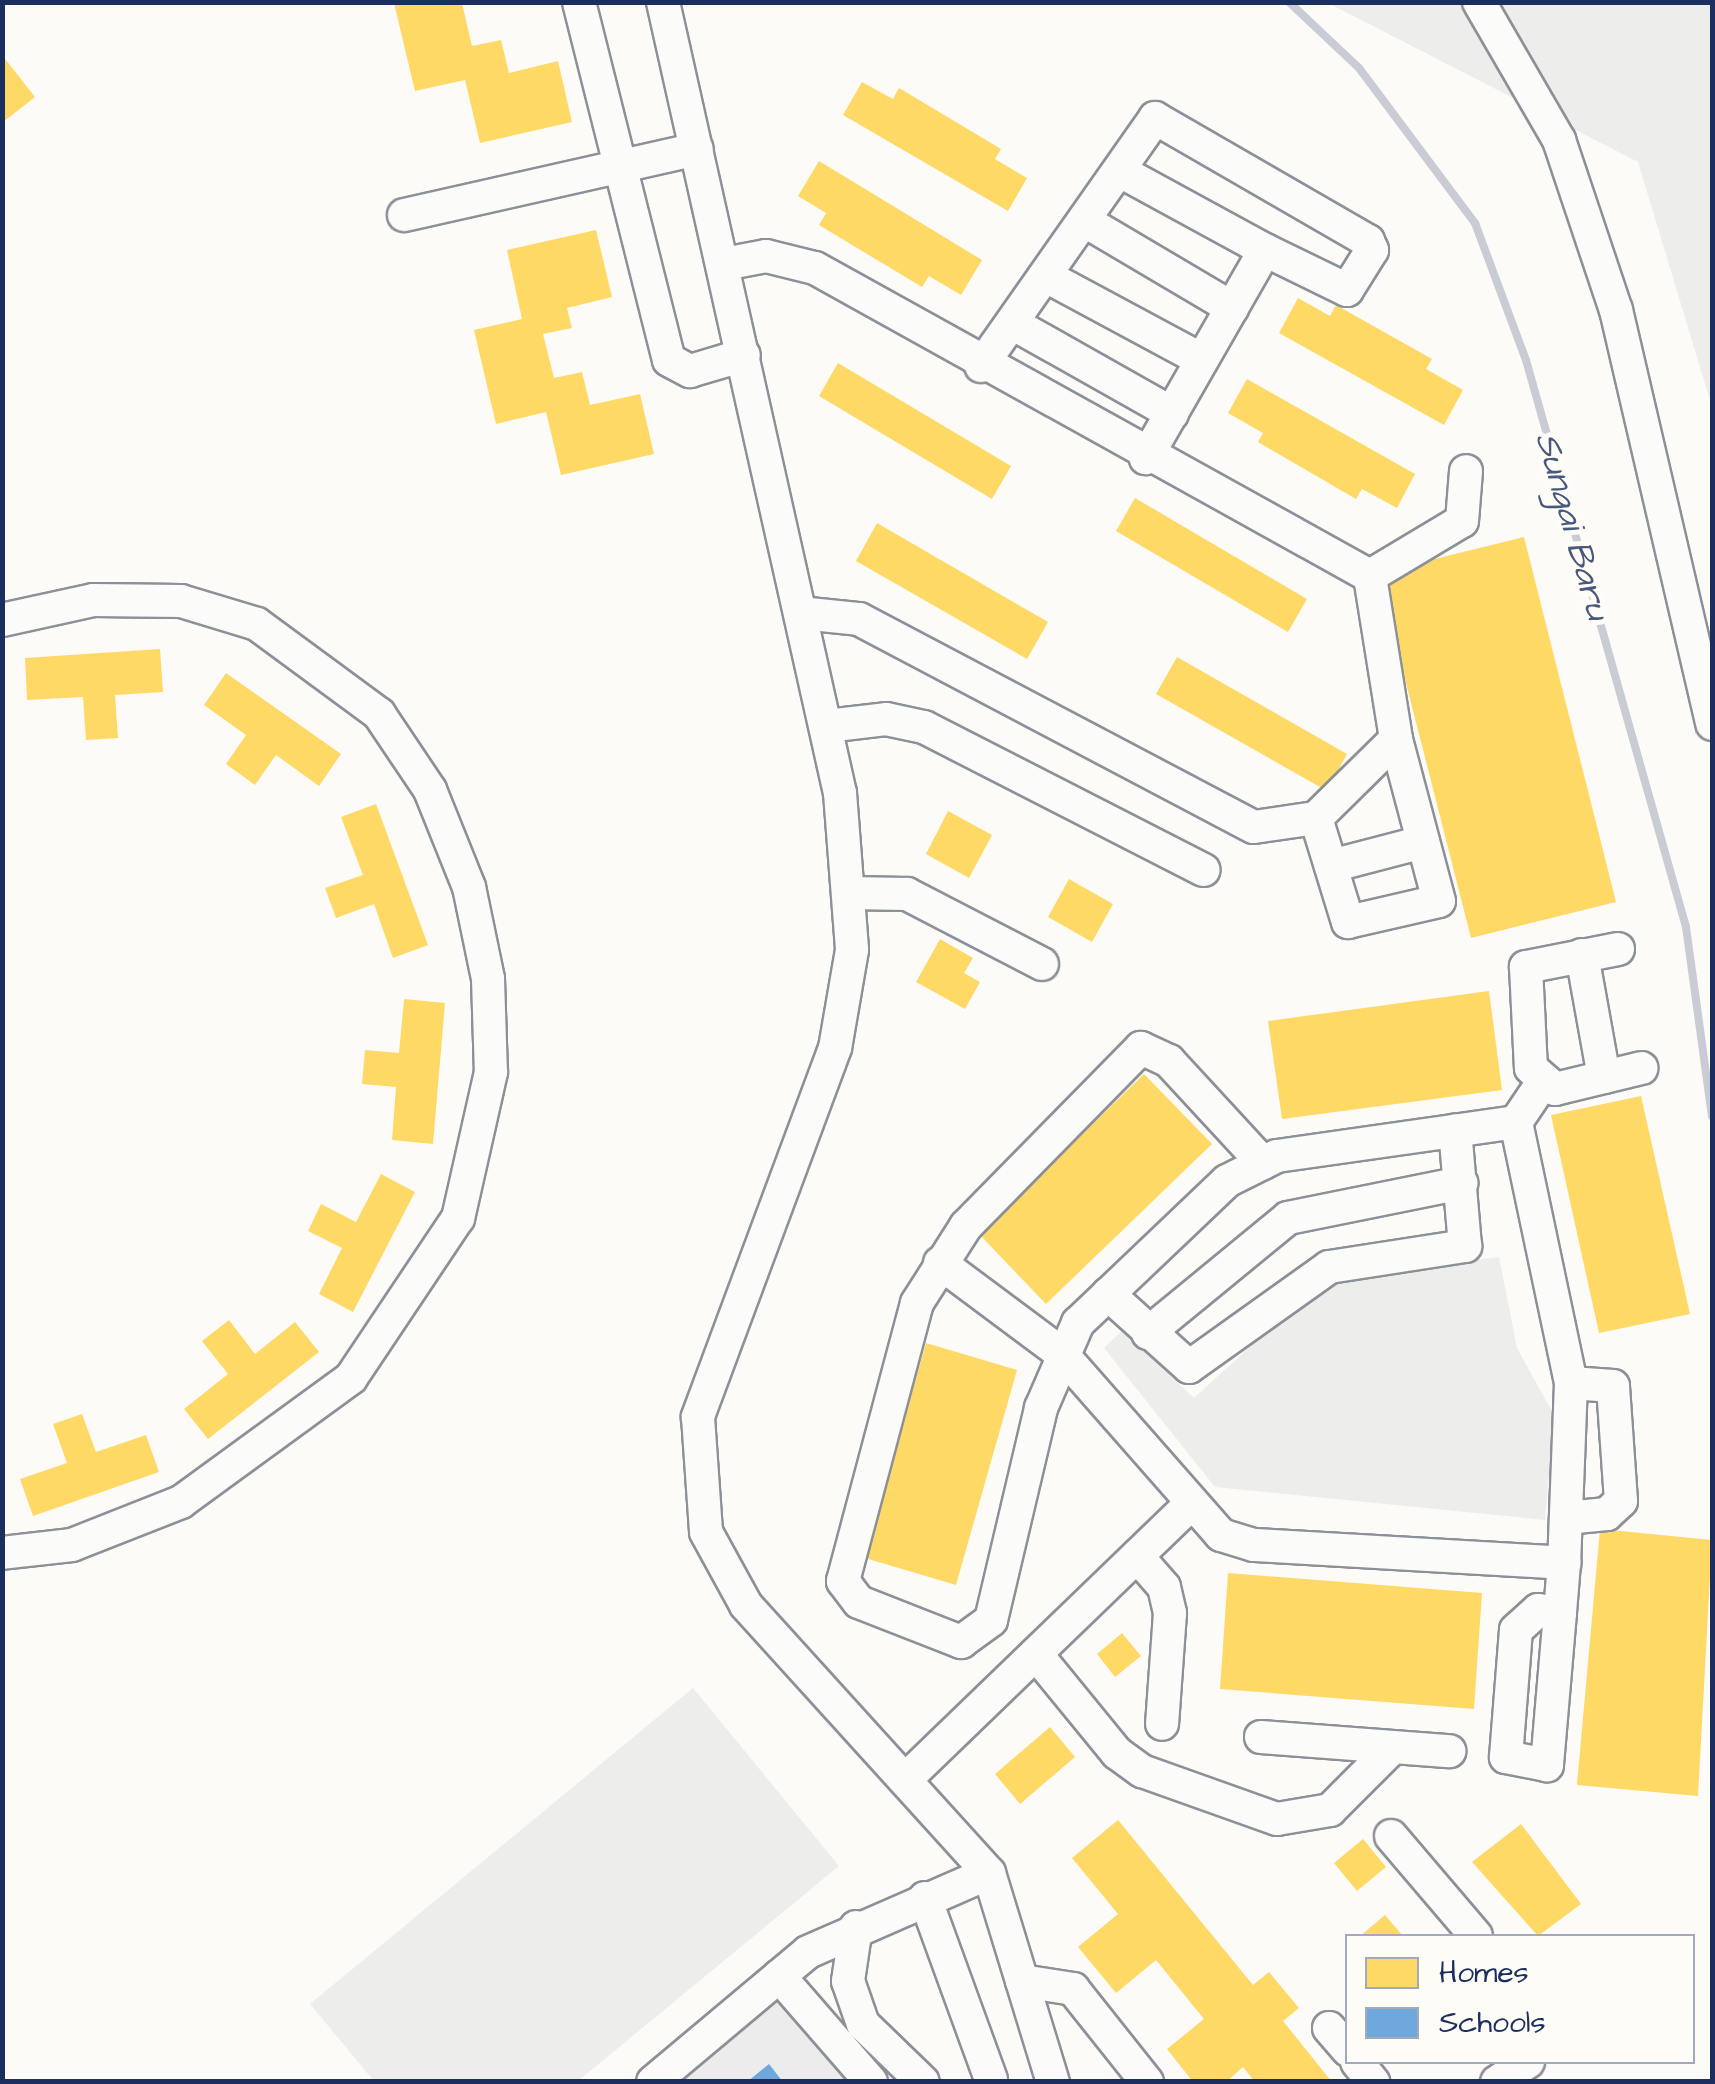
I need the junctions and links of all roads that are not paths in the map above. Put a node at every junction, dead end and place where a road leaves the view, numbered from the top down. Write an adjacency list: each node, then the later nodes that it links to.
1 (579, 2): 5 (lane)
2 (663, 2): 4 (lane)
3 (1479, 2): 23 (lane)
4 (697, 149): 5 (lane); 10 (lane)
5 (624, 166): 7 (lane); 14 (lane)
6 (1120, 171): 8 (lane); 9 (lane); 9 (lane)
7 (404, 215)
8 (1085, 221): 11 (lane); 12 (lane)
9 (1266, 250): 12 (lane)
10 (724, 264): 14 (lane); 16 (lane)
11 (1046, 276): 13 (lane); 15 (lane)
12 (1232, 308): 15 (lane)
13 (1012, 323): 16 (lane); 17 (lane)
14 (744, 355): 21 (lane)
15 (1202, 360): 17 (lane)
16 (982, 366): 18 (lane)
17 (1172, 413): 18 (lane)
18 (1146, 458): 20 (lane)
19 (1466, 471): 20 (lane)
20 (1370, 576): 25 (lane)
21 (802, 613): 24 (lane); 26 (lane)
22 (2, 620): 48 (lane)
23 (1712, 724)
24 (826, 726): 29 (lane); 30 (lane)
25 (1396, 739): 26 (lane); 27 (lane)
26 (1316, 818): 28 (lane)
27 (1423, 842): 28 (lane); 28 (lane)
28 (1330, 866)
29 (1203, 870)
30 (848, 893): 33 (lane); 57 (lane)
31 (1618, 950): 32 (lane)
32 (1582, 955): 35 (lane); 36 (lane)
33 (1042, 964)
34 (1642, 1068): 35 (lane)
35 (1604, 1078): 36 (lane)
36 (1541, 1085): 37 (lane)
37 (1516, 1122): 38 (lane); 45 (lane)
38 (1455, 1130): 39 (lane); 40 (lane)
39 (1262, 1163): 41 (lane); 42 (lane)
40 (1462, 1183): 43 (lane); 43 (lane)
41 (940, 1262): 44 (lane); 44 (lane)
42 (1108, 1294): 43 (lane); 44 (lane)
43 (1148, 1333)
44 (1062, 1354): 46 (lane)
45 (1571, 1384): 47 (lane); 47 (lane)
46 (1190, 1505): 49 (lane); 50 (lane)
47 (1566, 1518): 50 (lane)
48 (2, 1553)
49 (1137, 1556): 52 (lane); 53 (lane)
50 (1564, 1563): 51 (lane)
51 (1560, 1614)
52 (1036, 1654): 55 (lane); 57 (lane)
53 (1162, 1724)
54 (1261, 1737): 55 (lane)
55 (1390, 1750): 56 (lane)
56 (1450, 1751)
57 (904, 1780): 59 (lane)
58 (1392, 1836): 62 (lane)
59 (989, 1874): 60 (lane); 64 (lane)
60 (925, 1898): 61 (lane); 67 (lane)
61 (856, 1927): 63 (lane); 70 (lane)
62 (1474, 1934)
63 (778, 1976): 68 (lane); 69 (lane)
64 (1022, 1981): 66 (lane); 71 (lane)
65 (1525, 2064): 72 (lane)
66 (1050, 2073): 67 (lane)
67 (986, 2080)
68 (654, 2082)
69 (871, 2082)
70 (923, 2082)
71 (1147, 2082)
72 (1497, 2082)

